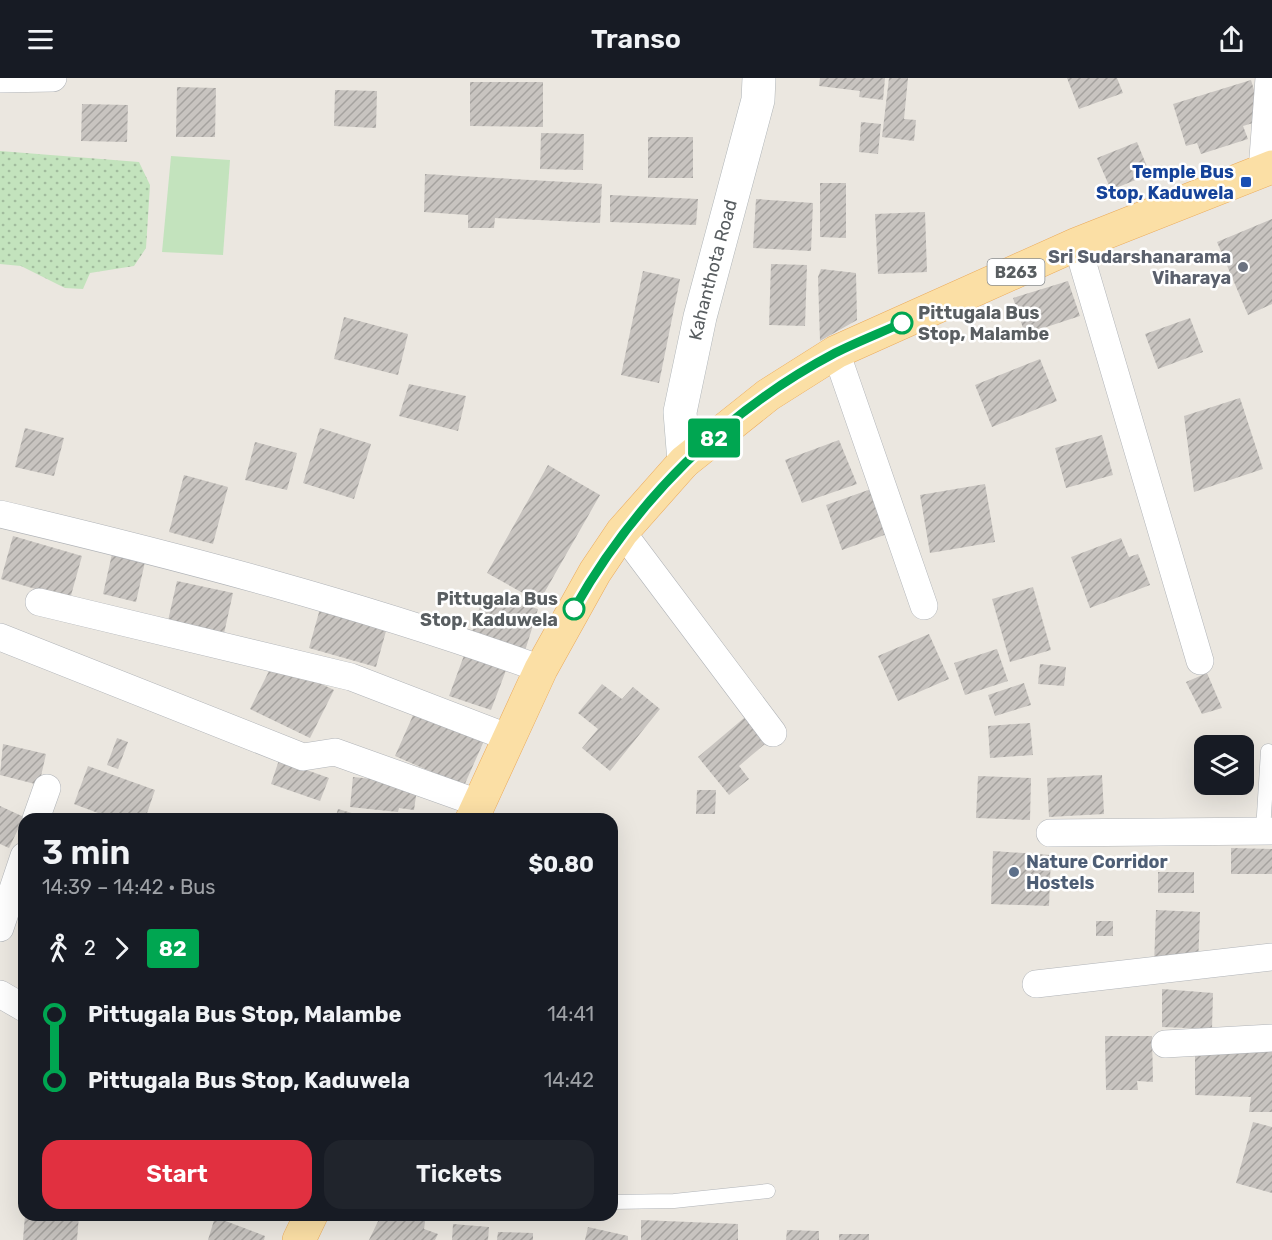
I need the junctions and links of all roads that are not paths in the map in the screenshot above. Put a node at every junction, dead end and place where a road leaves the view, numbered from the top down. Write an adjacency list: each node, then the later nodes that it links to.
1 (53, 78): 4 (street)
2 (759, 78): 8 (main road, Kahanthota Road)
3 (1269, 78): 5 (street)
4 (0, 79)
5 (1267, 169): 6 (main road, B263)
6 (1077, 244): 7 (main road, B263); 14 (street)
7 (836, 352): 8 (main road, B263); 12 (street)
8 (684, 462): 10 (main road, B263)
9 (0, 514): 15 (street)
10 (622, 532): 15 (main road, B263); 16 (street)
11 (39, 602): 17 (street)
12 (924, 606)
13 (0, 637): 20 (street)
14 (1200, 661)
15 (540, 669): 17 (main road, B263)
16 (773, 733)
17 (507, 737): 20 (main road, B263)
18 (1268, 751): 22 (lane)
19 (47, 788): 21 (street)
20 (475, 811)
21 (38, 813)
22 (1268, 831): 23 (street)
23 (1050, 833)
24 (18, 874): 25 (street)
25 (0, 928)
26 (1272, 957): 27 (street)
27 (1036, 984)
28 (0, 994): 29 (street)
29 (18, 1004)
30 (1272, 1038): 31 (street)
31 (1165, 1044)
32 (768, 1191): 33 (lane)
33 (618, 1202)
34 (307, 1221): 35 (main road)
35 (299, 1240)

